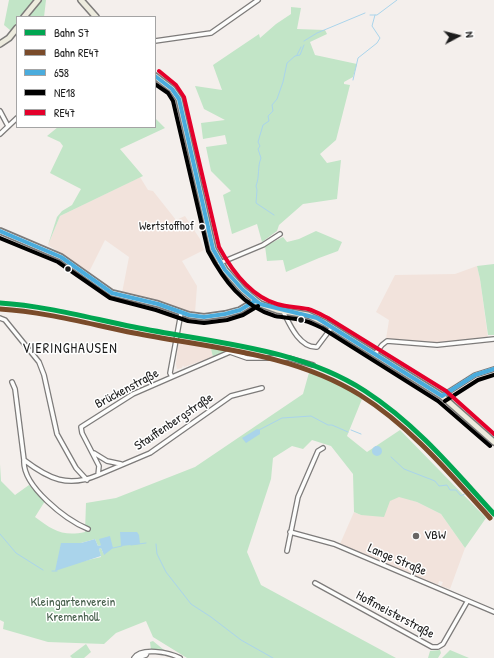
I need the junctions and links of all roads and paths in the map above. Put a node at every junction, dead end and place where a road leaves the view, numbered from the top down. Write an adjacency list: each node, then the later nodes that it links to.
1 (38, 0): 4 (main road)
2 (81, 0): 5 (main road)
3 (258, 0): 7 (street)
4 (25, 16)
5 (95, 16)
6 (16, 29): 8 (main road)
7 (156, 41)
8 (0, 44)
9 (156, 77): 16 (main road)
10 (0, 111): 12 (street)
11 (16, 119): 12 (street)
12 (8, 126): 13 (street)
13 (0, 134)
14 (0, 231): 19 (main road)
15 (280, 234): 16 (street)
16 (219, 263): 17 (main road)
17 (254, 301): 18 (main road); 19 (main road)
18 (283, 311): 21 (main road); 21 (street)
19 (181, 312): 26 (street, Brückenstraße)
20 (0, 318): 36 (street)
21 (332, 327): 23 (main road)
22 (494, 340): 23 (street)
23 (375, 354): 29 (main road)
24 (313, 365): 26 (street)
25 (494, 369): 29 (street)
26 (172, 377): 32 (street, Brückenstraße)
27 (12, 382): 33 (street)
28 (262, 388): 34 (street, Stauffenbergstraße)
29 (442, 396): 30 (main road)
30 (494, 442)
31 (323, 448): 38 (street)
32 (93, 452): 34 (street); 35 (street, Brückenstraße)
33 (24, 460): 36 (street); 37 (street)
34 (123, 464): 35 (street, Stauffenbergstraße)
35 (98, 475): 36 (street)
36 (87, 480)
37 (88, 529)
38 (290, 532): 39 (street); 41 (street, Lange Straße)
39 (287, 551)
40 (315, 583): 41 (street, Hoffmeisterstraße)
41 (467, 602): 42 (street, Lange Straße)
42 (494, 612)
43 (147, 653): 44 (street); 45 (street); 46 (street)
44 (134, 658)
45 (138, 658)
46 (180, 658)

